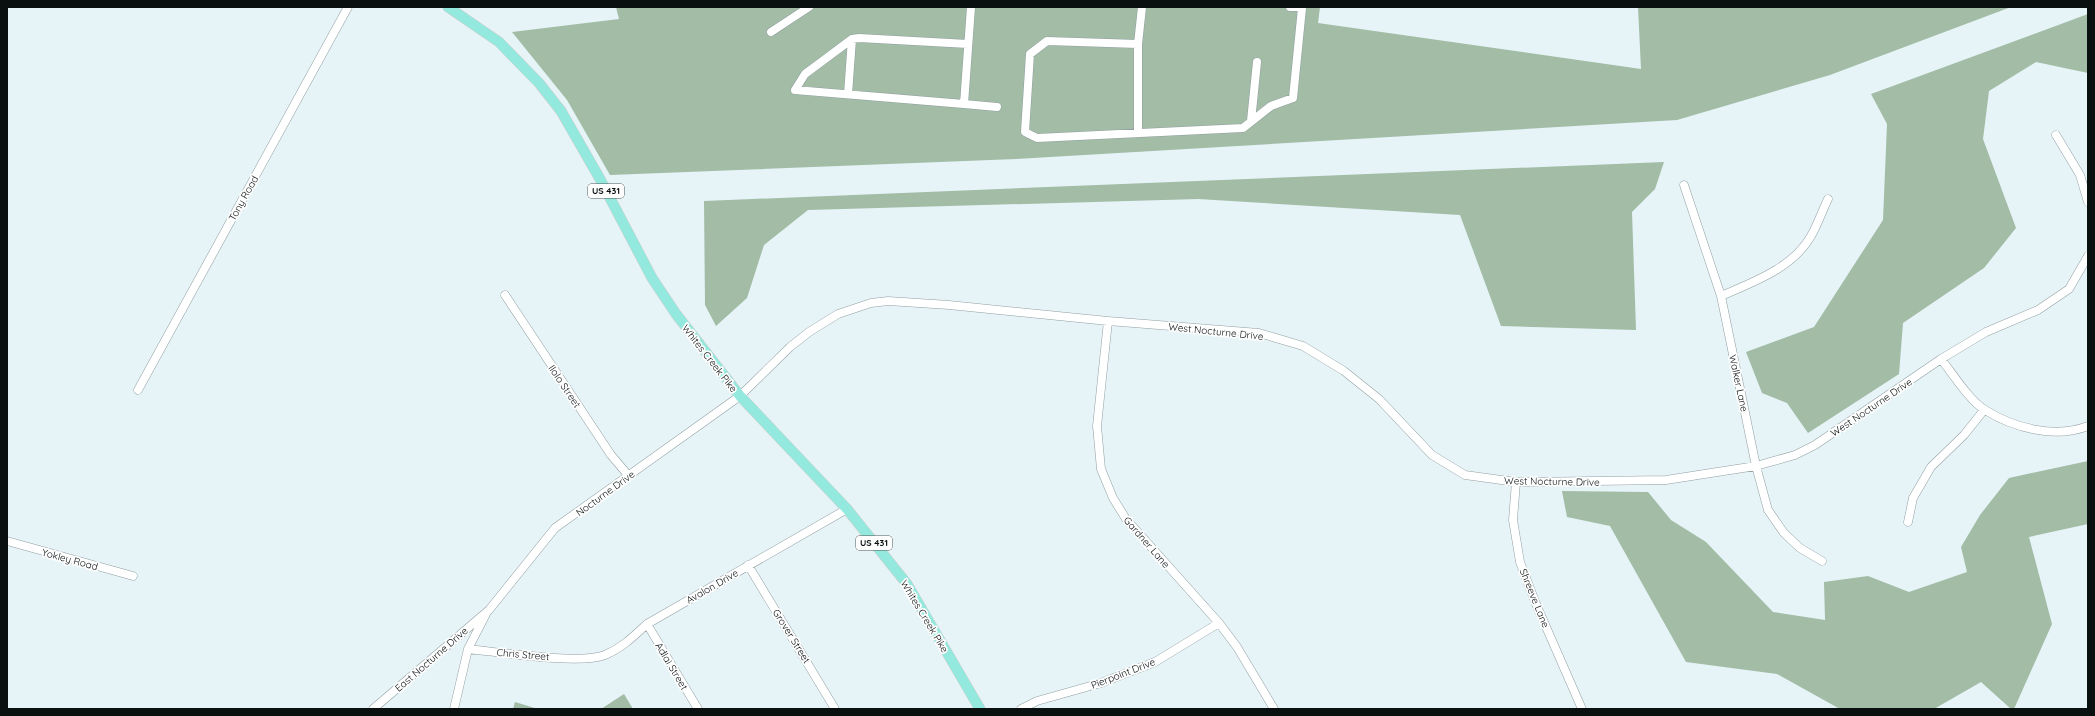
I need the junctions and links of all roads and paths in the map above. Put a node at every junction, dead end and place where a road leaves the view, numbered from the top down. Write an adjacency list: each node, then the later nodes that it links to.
1 (348, 7): 27 (street, Tony Road)
2 (448, 7): 28 (main road, Whites Creek Pike / US 431)
3 (809, 7): 8 (street)
4 (971, 7): 10 (street)
5 (1142, 7): 11 (street)
6 (1290, 7): 7 (street)
7 (1302, 8): 16 (street)
8 (771, 32)
9 (852, 39): 10 (street); 13 (street); 13 (street)
10 (968, 44): 14 (street)
11 (1138, 44): 17 (street); 17 (street)
12 (1257, 62): 16 (street)
13 (848, 94): 14 (street)
14 (964, 104): 15 (street)
15 (997, 107)
16 (1251, 121): 17 (street)
17 (1138, 133)
18 (2056, 136): 21 (street)
19 (1684, 185): 24 (street, Walker Lane)
20 (1828, 199): 24 (street)
21 (2088, 202)
22 (2088, 256): 26 (street, West Nocturne Drive)
23 (504, 295): 32 (street, Ilolo Street)
24 (1721, 296): 31 (street, Walker Lane)
25 (1108, 321): 28 (street, West Nocturne Drive); 33 (street, West Nocturne Drive); 41 (street, Gardner Lane)
26 (1941, 359): 29 (street); 31 (street, West Nocturne Drive)
27 (138, 390)
28 (740, 396): 32 (street, Nocturne Drive); 34 (main road, Whites Creek Pike / US 431)
29 (1984, 410): 30 (street); 35 (street)
30 (2088, 426)
31 (1756, 466): 33 (street, West Nocturne Drive); 37 (street, Walker Lane)
32 (628, 476): 40 (street, Nocturne Drive)
33 (1516, 482): 52 (street, Shreeve Lane)
34 (847, 509): 38 (street, Avalon Drive); 49 (main road, Whites Creek Pike / US 431)
35 (1908, 522)
36 (7, 541): 39 (street, Yokley Road)
37 (1822, 562)
38 (748, 565): 42 (street, Avalon Drive); 48 (street, Grover Street)
39 (133, 576)
40 (489, 610): 43 (street); 45 (street, East Nocturne Drive)
41 (1219, 623): 50 (street, Pierpoint Drive); 51 (street, Gardner Lane)
42 (647, 624): 44 (street, Avalon Drive); 47 (street, Adlai Street)
43 (468, 649): 44 (street, Chris Street); 46 (street)
44 (578, 659)
45 (373, 709)
46 (454, 709)
47 (698, 709)
48 (835, 709)
49 (980, 709)
50 (1021, 709)
51 (1274, 709)
52 (1582, 709)

